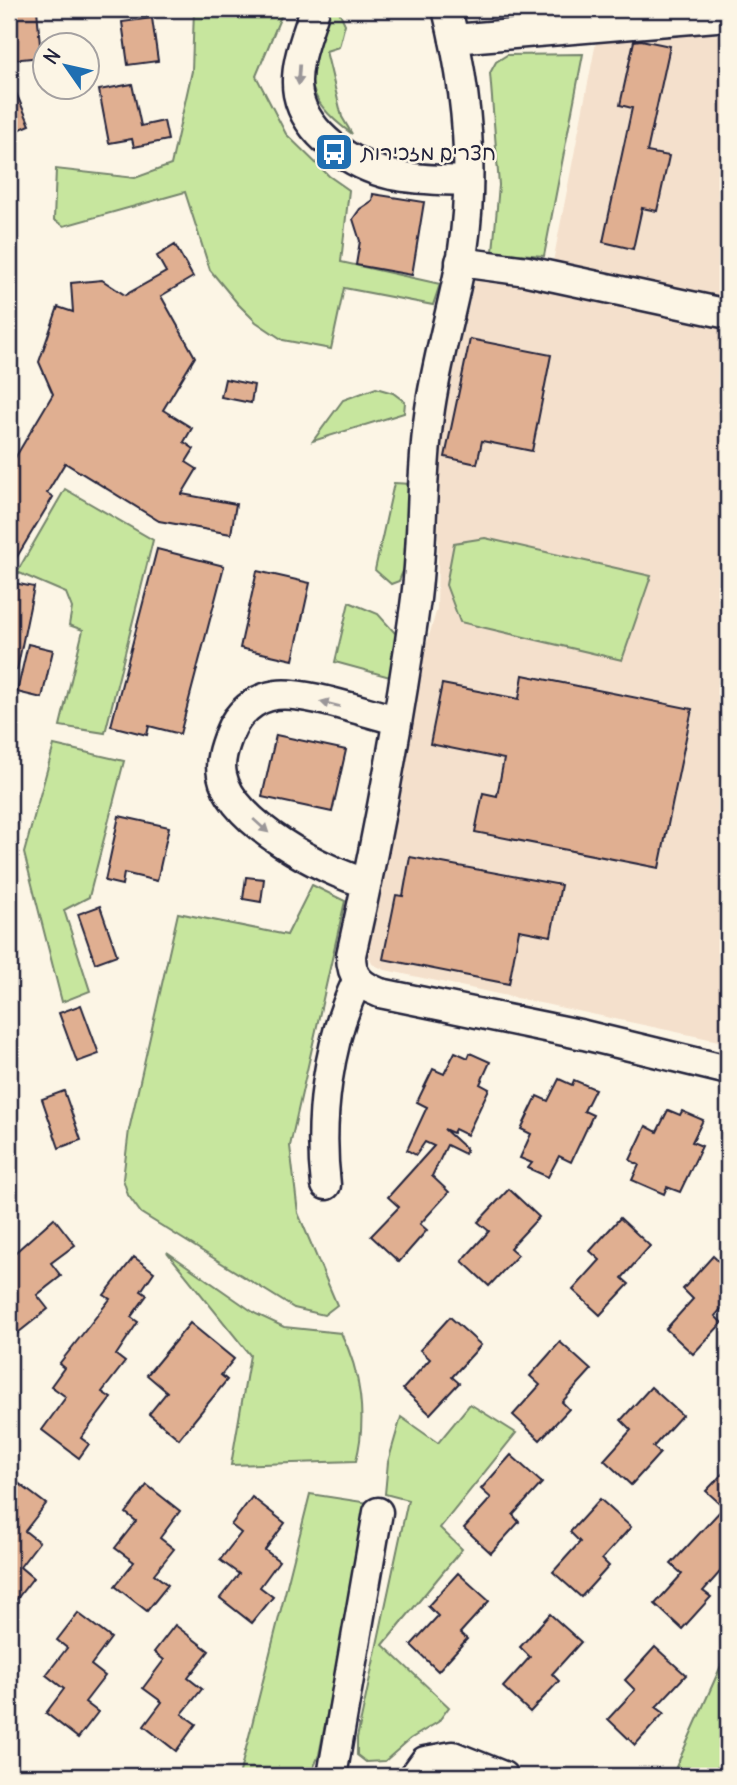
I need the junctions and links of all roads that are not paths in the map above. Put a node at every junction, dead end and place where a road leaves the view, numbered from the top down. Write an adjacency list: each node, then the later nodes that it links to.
1 (314, 9): 5 (street, one-way to 5)
2 (447, 9): 4 (street)
3 (728, 16): 4 (street)
4 (454, 39): 5 (street)
5 (468, 181): 6 (street)
6 (460, 262): 7 (street); 8 (street)
7 (728, 314)
8 (397, 720): 9 (street); 9 (street, one-way to 9)
9 (367, 883): 10 (street)
10 (357, 981): 11 (street); 12 (street)
11 (728, 1070)
12 (326, 1185)
13 (378, 1512): 14 (street)
14 (332, 1776)
15 (414, 1776): 16 (street)
16 (503, 1776)

